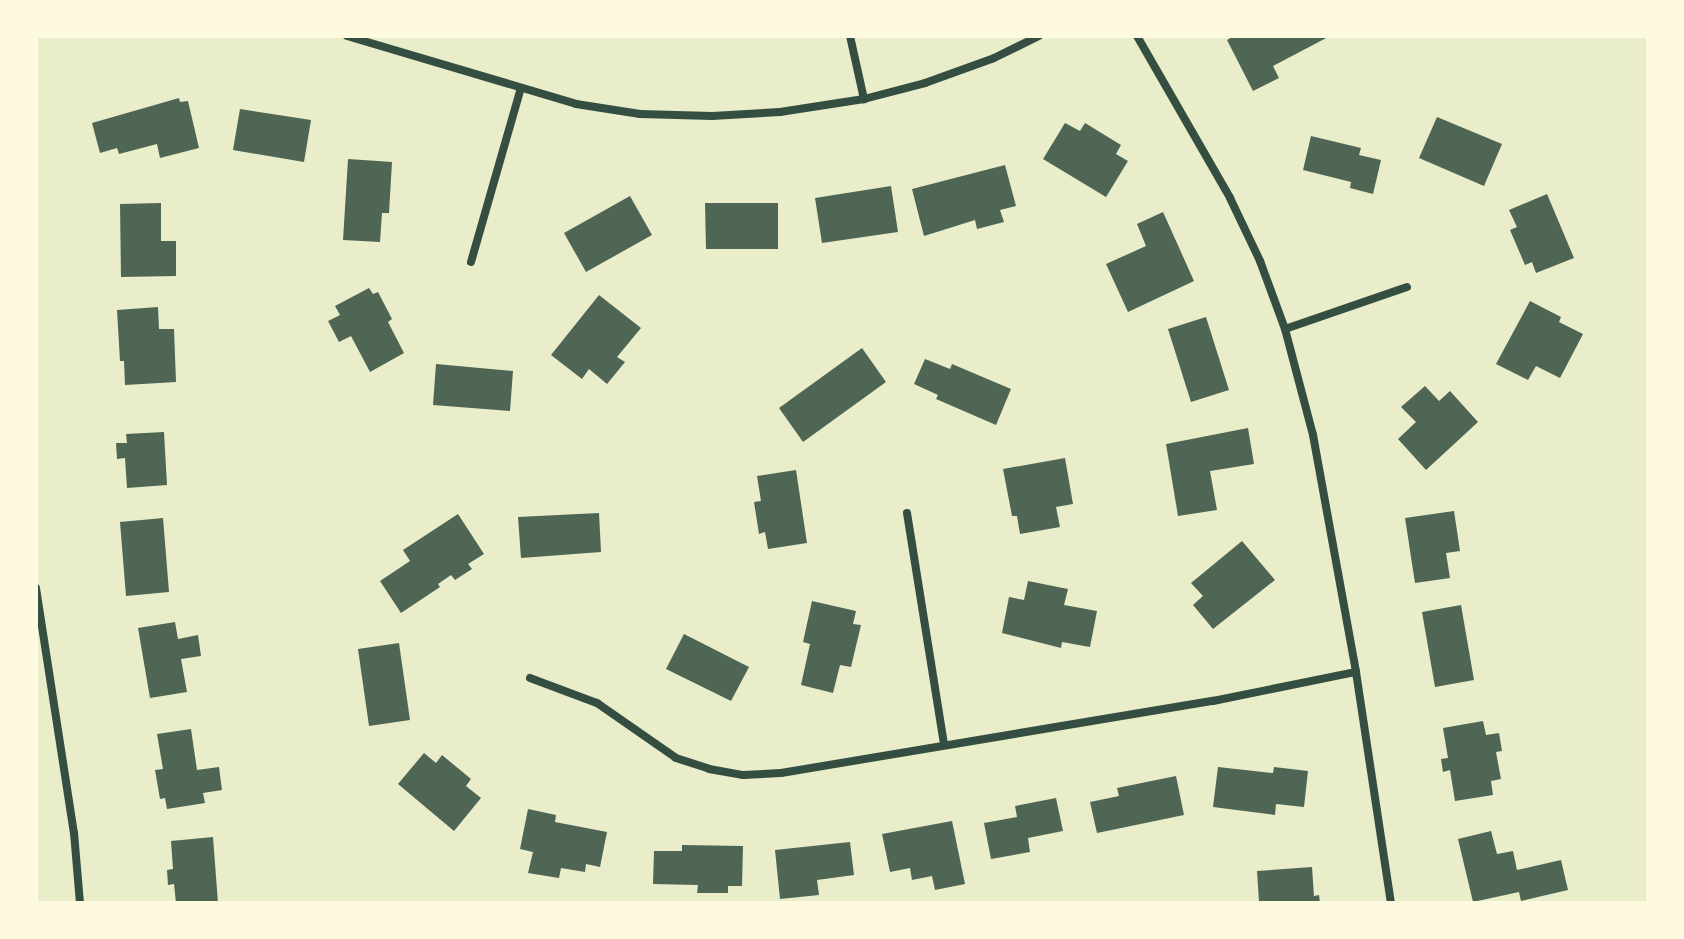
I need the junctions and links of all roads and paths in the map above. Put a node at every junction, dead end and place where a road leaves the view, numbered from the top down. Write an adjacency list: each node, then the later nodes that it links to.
1 (347, 36): 5 (street)
2 (850, 36): 6 (street)
3 (1039, 36): 6 (street)
4 (1137, 36): 9 (street)
5 (521, 88): 6 (street); 7 (street)
6 (864, 99)
7 (471, 262)
8 (1407, 287): 9 (street)
9 (1285, 329): 12 (street)
10 (907, 513): 14 (street)
11 (36, 588): 15 (street)
12 (1356, 672): 14 (street); 16 (street)
13 (530, 678): 14 (street)
14 (944, 744)
15 (80, 903)
16 (1391, 903)

